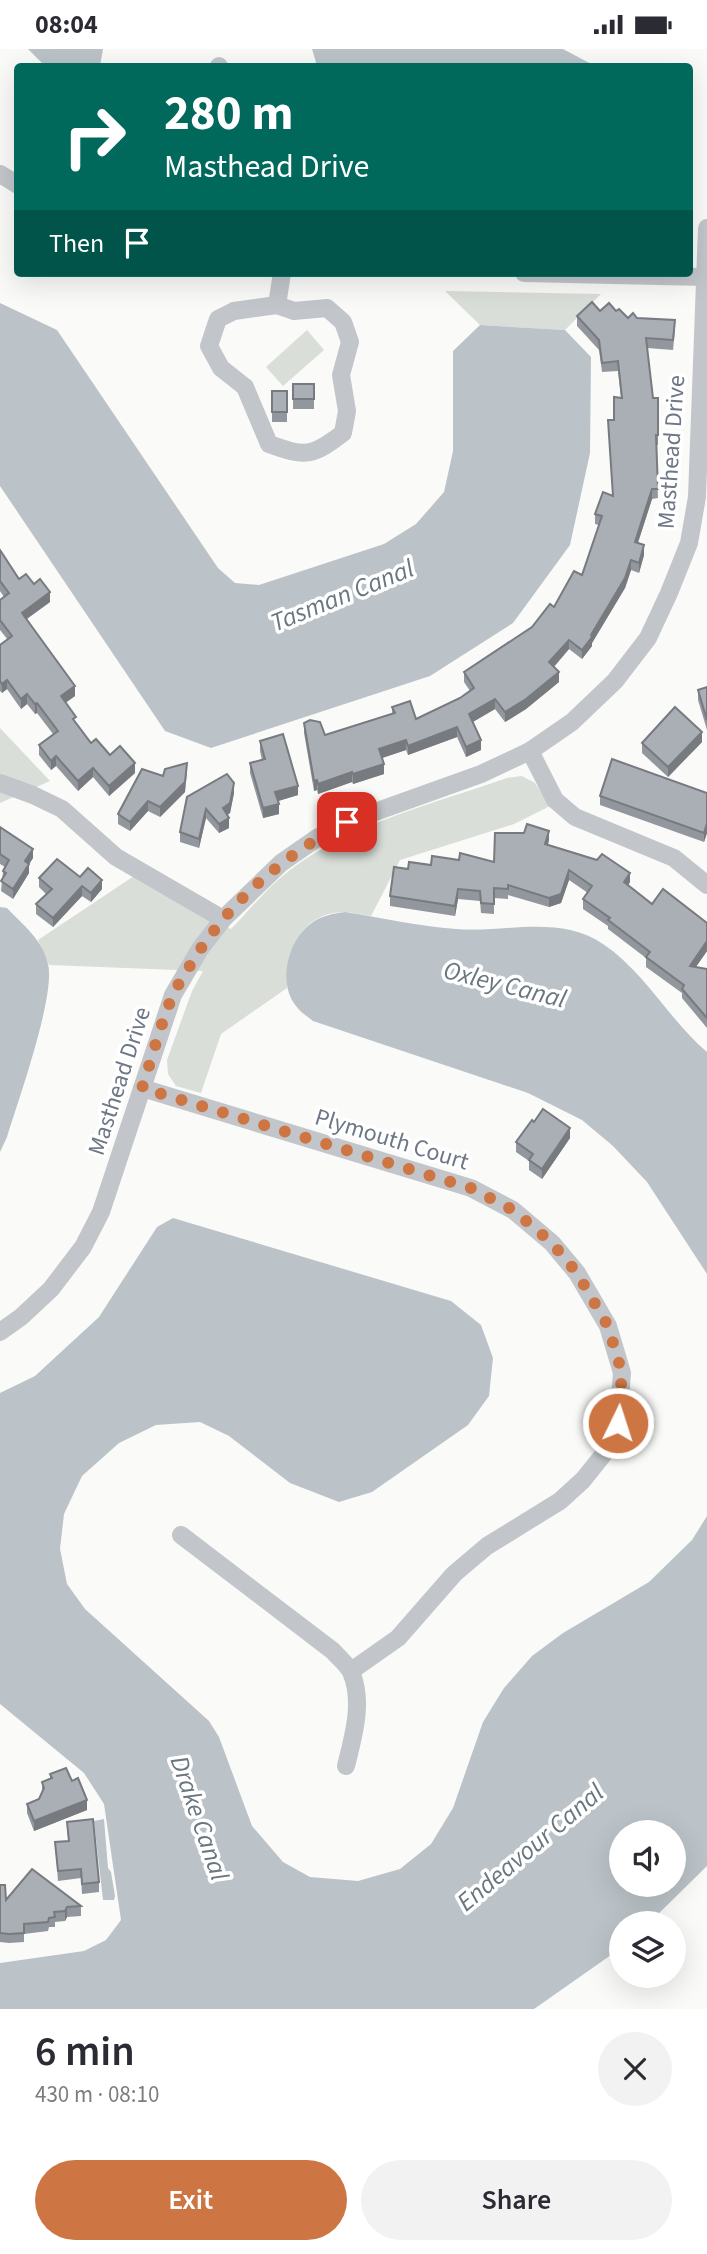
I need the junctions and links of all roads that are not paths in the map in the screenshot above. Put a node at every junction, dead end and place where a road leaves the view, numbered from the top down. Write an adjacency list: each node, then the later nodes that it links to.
1 (707, 228): 4 (street, Masthead Drive)
2 (281, 277): 5 (street)
3 (693, 277): 4 (street)
4 (705, 277): 6 (street, Masthead Drive)
5 (277, 305): 5 (street)
6 (530, 751): 8 (street); 9 (street, Masthead Drive)
7 (0, 783): 9 (street)
8 (707, 885)
9 (223, 919): 10 (street, Masthead Drive)
10 (142, 1088): 11 (street, Masthead Drive); 13 (street, Plymouth Court)
11 (0, 1332)
12 (181, 1535): 13 (street)
13 (351, 1671): 14 (street)
14 (346, 1766)

